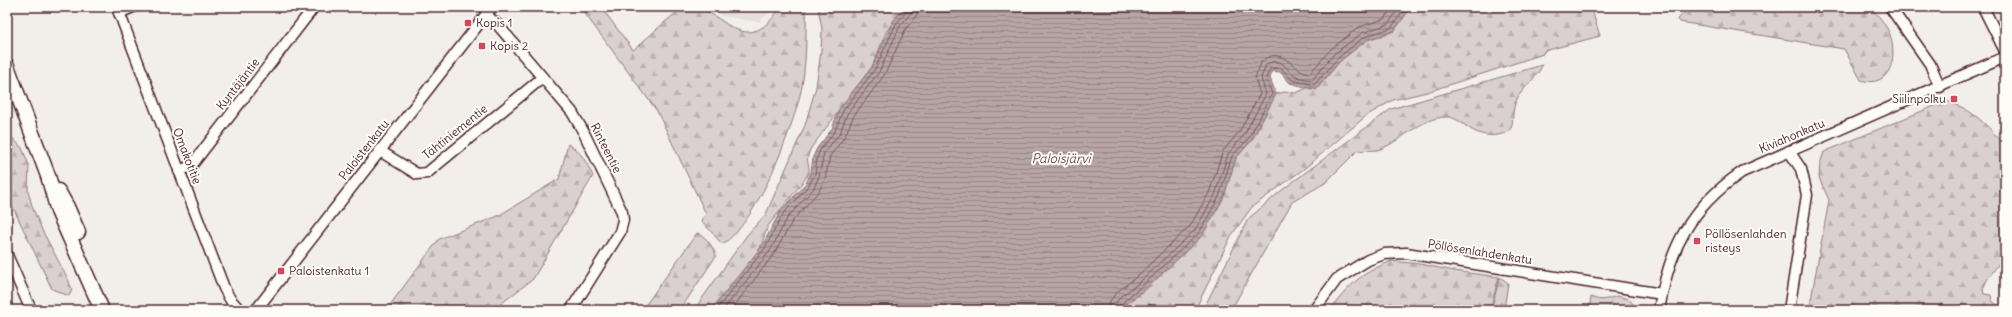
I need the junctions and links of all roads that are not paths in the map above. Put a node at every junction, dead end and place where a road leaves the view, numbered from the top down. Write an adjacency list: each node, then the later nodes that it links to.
1 (133, 7): 5 (street)
2 (314, 7): 14 (street, Kyntäjäntie)
3 (1890, 7): 11 (street)
4 (1984, 7): 7 (street)
5 (118, 10): 14 (street, Omakotitie)
6 (489, 11): 10 (street, Rinteentie); 12 (street, Paloistenkatu)
7 (2005, 51)
8 (2005, 57): 11 (street, Kiviahonkatu)
9 (7, 66): 15 (main road)
10 (542, 78): 12 (street, Tähtiniementie); 23 (street, Rinteentie)
11 (1940, 87): 13 (street, Kiviahonkatu)
12 (380, 151): 22 (street, Paloistenkatu)
13 (1789, 151): 17 (street, Kiviahonkatu); 26 (street)
14 (178, 171): 21 (street, Omakotitie)
15 (48, 176): 19 (main road); 20 (main road)
16 (7, 255): 18 (street)
17 (1662, 294): 24 (street, Pöllösenlahdenkatu); 25 (street, Kiviahonkatu)
18 (30, 310)
19 (102, 310)
20 (112, 310)
21 (240, 310)
22 (256, 310)
23 (571, 310)
24 (1314, 310)
25 (1660, 310)
26 (1789, 310)

